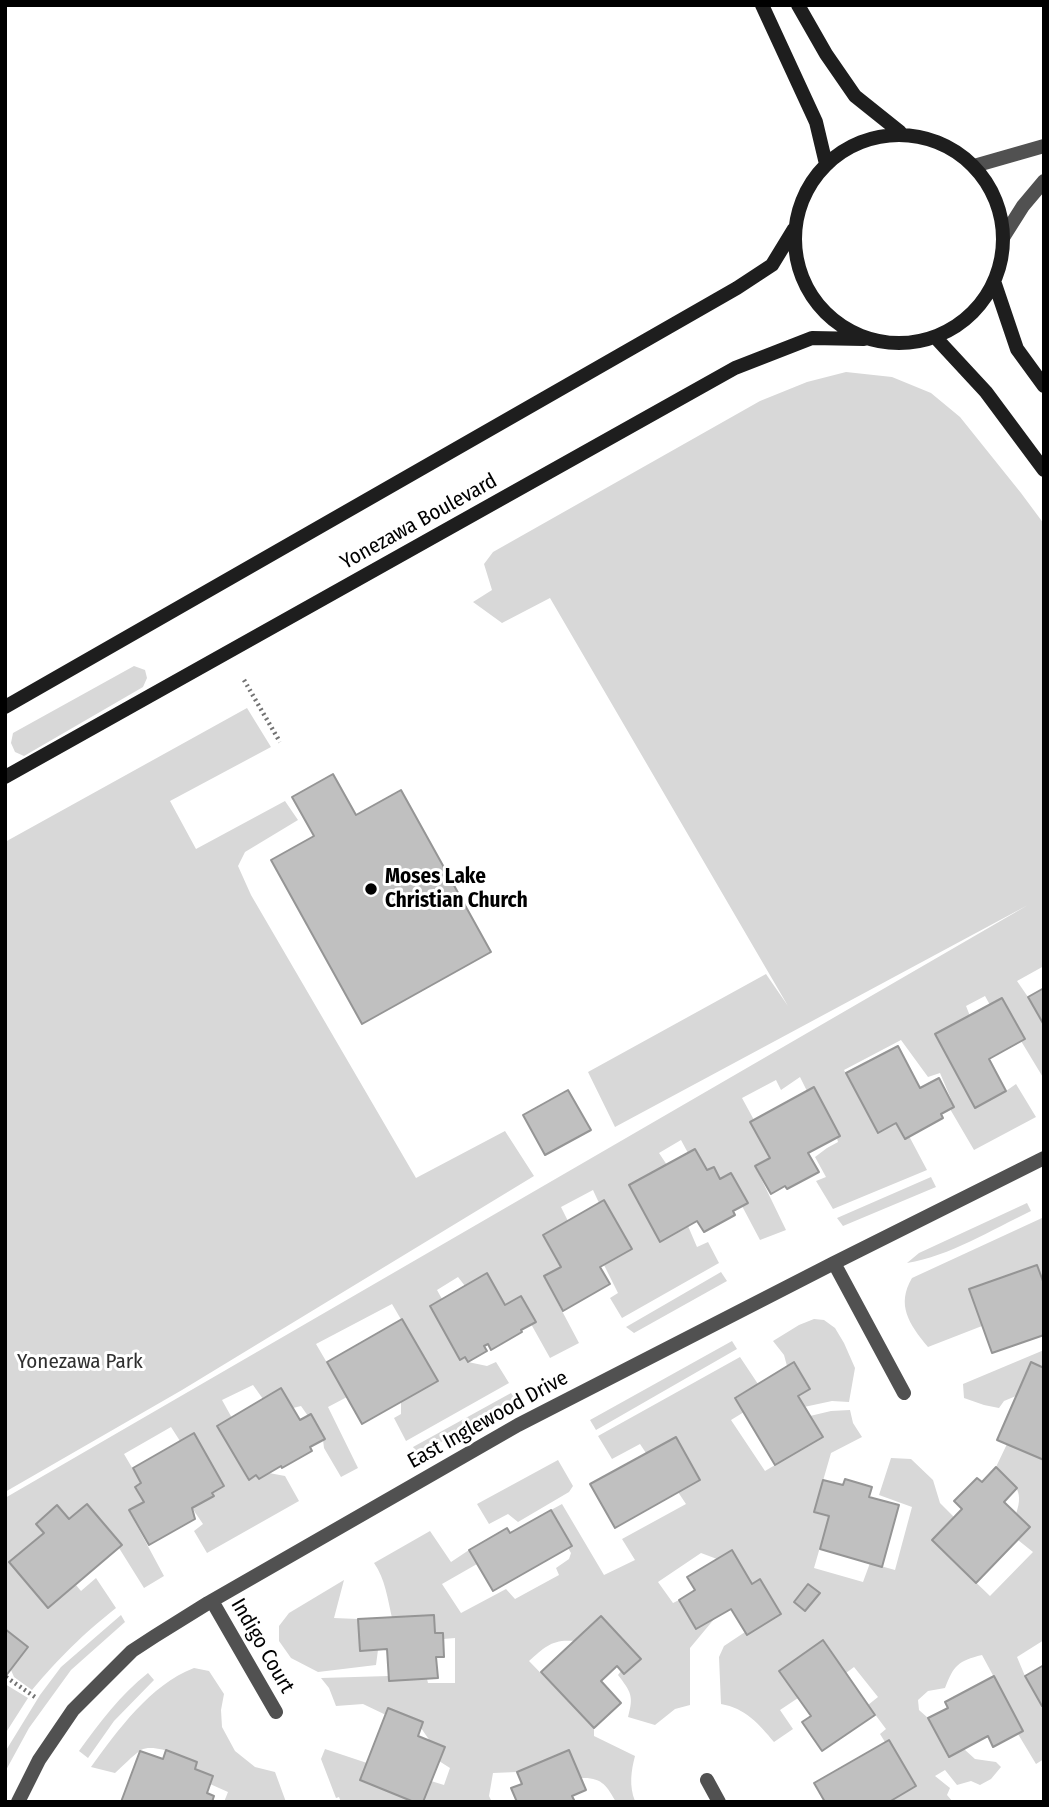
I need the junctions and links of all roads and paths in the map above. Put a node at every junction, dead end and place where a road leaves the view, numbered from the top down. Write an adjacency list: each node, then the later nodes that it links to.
1 (762, 5): 5 (street)
2 (798, 5): 3 (street)
3 (900, 132): 5 (street); 6 (street)
4 (1044, 146): 6 (street)
5 (826, 164): 8 (street)
6 (974, 166): 9 (street)
7 (1044, 181): 9 (street)
8 (794, 229): 12 (street); 16 (street, Yonezawa Boulevard)
9 (1004, 236): 10 (street)
10 (995, 284): 11 (street); 13 (street)
11 (936, 338): 12 (street); 14 (street)
12 (864, 339): 18 (street, Yonezawa Boulevard)
13 (1044, 386)
14 (1044, 470)
15 (244, 680): 17 (path)
16 (5, 708)
17 (280, 742)
18 (5, 777)
19 (1044, 1158): 20 (street, East Inglewood Drive)
20 (834, 1263): 21 (street); 22 (street, East Inglewood Drive)
21 (904, 1393)
22 (212, 1601): 25 (street, Indigo Court); 27 (street, East Inglewood Drive)
23 (6, 1677): 24 (path)
24 (35, 1697)
25 (276, 1712)
26 (707, 1780): 28 (street)
27 (18, 1802)
28 (719, 1802)

